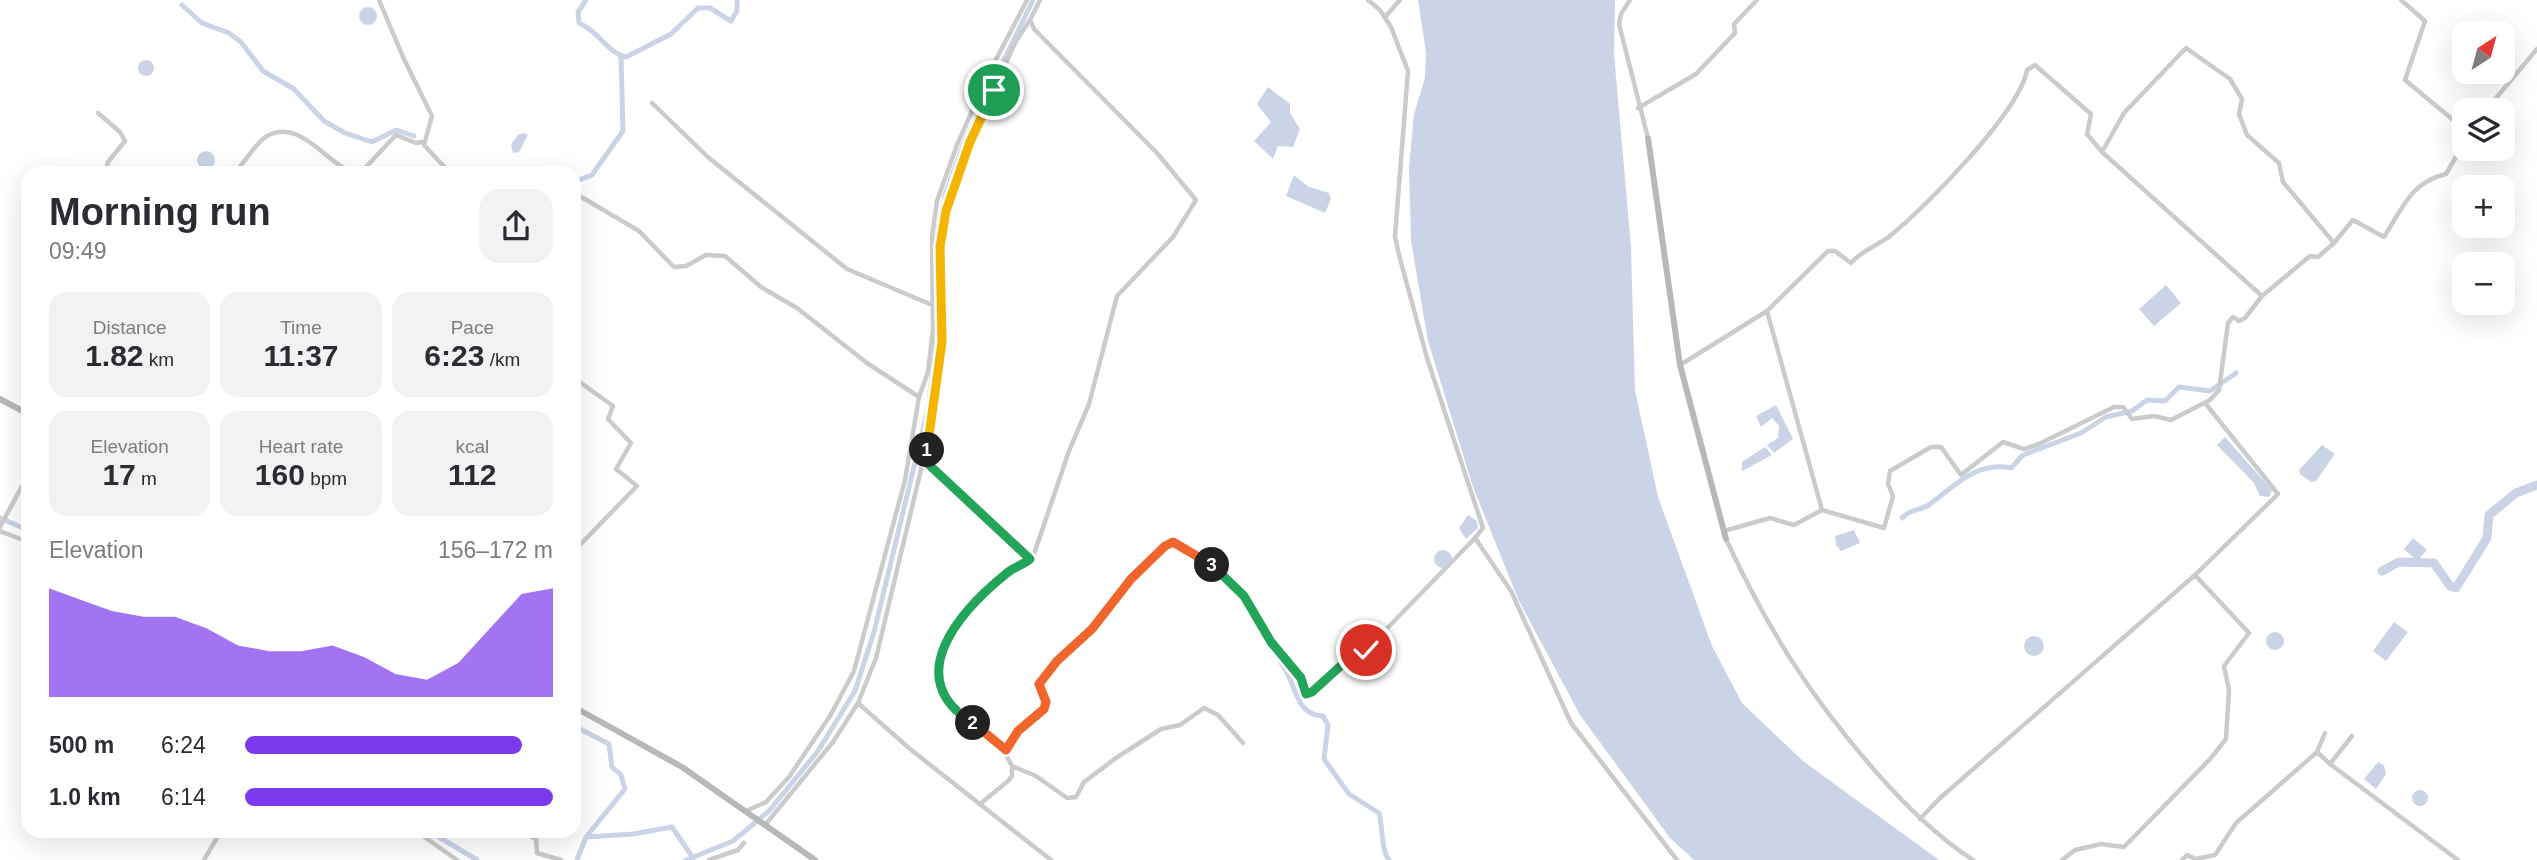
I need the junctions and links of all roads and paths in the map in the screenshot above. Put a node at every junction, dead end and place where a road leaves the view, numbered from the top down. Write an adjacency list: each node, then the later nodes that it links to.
1 (379, 0): 18 (street)
2 (1027, 0): 29 (street)
3 (1040, 0): 10 (street)
4 (1368, 0): 9 (street)
5 (1401, 0): 9 (street)
6 (1630, 0): 14 (street)
7 (1757, 0): 14 (street)
8 (2401, 0): 16 (street)
9 (1385, 17): 43 (street)
10 (1030, 20): 37 (street); 46 (street)
11 (2537, 49): 12 (street)
12 (2496, 98)
13 (652, 103): 29 (street)
14 (1639, 108): 17 (street)
15 (98, 113): 21 (street)
16 (2452, 119)
17 (1648, 138): 31 (street)
18 (423, 142): 24 (street); 25 (street)
19 (2102, 152): 27 (street); 28 (street); 30 (street)
20 (2454, 161): 27 (street)
21 (107, 166)
22 (240, 166): 23 (street)
23 (340, 166)
24 (367, 166)
25 (444, 166)
26 (581, 197): 33 (street)
27 (2334, 243): 28 (street)
28 (2262, 296): 35 (street)
29 (932, 305): 33 (street)
30 (1767, 311): 31 (street); 39 (street)
31 (1680, 365): 41 (street)
32 (581, 383): 45 (street)
33 (919, 397): 58 (street)
34 (0, 399): 36 (street)
35 (2205, 403): 39 (street); 47 (street)
36 (21, 410)
37 (925, 461): 46 (street); 48 (street)
38 (21, 488): 40 (street)
39 (1822, 510): 41 (street)
40 (0, 528): 42 (street)
41 (1724, 531): 44 (street)
42 (21, 538)
43 (1475, 538): 53 (street); 71 (street)
44 (1726, 539): 59 (street)
45 (581, 544)
46 (1030, 559): 53 (street)
47 (2196, 575): 59 (street); 73 (street)
48 (858, 703): 57 (street); 60 (street)
49 (581, 711): 58 (street)
50 (2325, 733): 54 (street)
51 (2352, 736): 55 (street)
52 (1242, 743): 56 (street)
53 (1004, 751): 56 (street)
54 (2317, 752): 55 (street); 74 (street)
55 (2330, 764): 75 (street)
56 (1012, 766): 57 (street)
57 (981, 804): 70 (street)
58 (747, 812): 60 (street)
59 (1920, 819): 72 (street)
60 (764, 824): 69 (street)
61 (217, 838): 65 (street)
62 (426, 838): 66 (street)
63 (534, 838): 67 (street)
64 (744, 843): 68 (street)
65 (204, 860)
66 (457, 860)
67 (561, 860)
68 (709, 860)
69 (815, 860)
70 (1051, 860)
71 (1677, 860)
72 (1973, 860)
73 (2062, 860)
74 (2182, 860)
75 (2458, 860)

